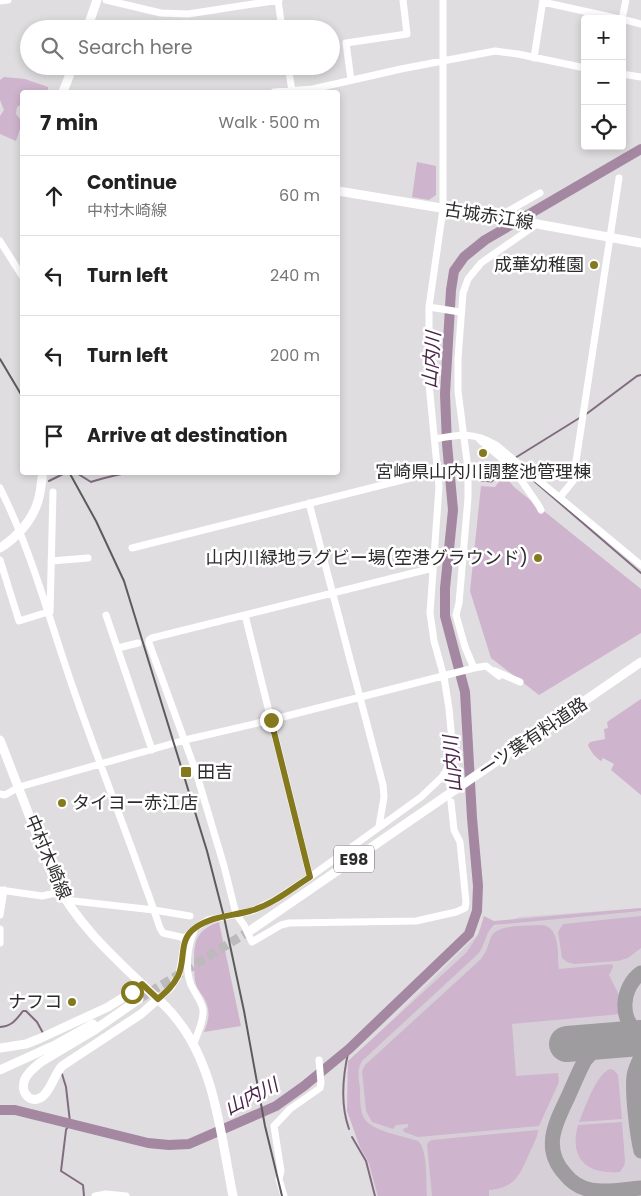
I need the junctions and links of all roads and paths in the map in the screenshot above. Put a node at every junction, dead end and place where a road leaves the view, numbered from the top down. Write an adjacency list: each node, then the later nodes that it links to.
1 (8, 0): 8 (street)
2 (97, 0): 13 (main road)
3 (106, 0): 4 (street)
4 (278, 0): 14 (street)
5 (403, 0): 24 (street)
6 (443, 0): 18 (street)
7 (626, 0): 12 (street)
8 (0, 1)
9 (543, 1): 10 (street); 17 (street)
10 (565, 3): 11 (street)
11 (593, 15)
12 (622, 15)
13 (90, 20)
14 (281, 20)
15 (626, 20): 16 (street)
16 (641, 24)
17 (534, 58): 18 (street); 19 (street)
18 (443, 61): 24 (street); 31 (street)
19 (581, 67)
20 (70, 75): 25 (main road)
21 (289, 75): 26 (street)
22 (626, 75): 23 (street)
23 (641, 77)
24 (351, 80): 27 (street)
25 (65, 90)
26 (292, 90)
27 (302, 90)
28 (619, 178): 34 (street)
29 (340, 192): 31 (main road, 古城赤江線)
30 (540, 193): 32 (street)
31 (443, 209): 32 (main road, 古城赤江線); 38 (street)
32 (498, 218): 33 (main road, 古城赤江線)
33 (535, 223): 34 (main road, 古城赤江線); 39 (street)
34 (610, 238): 36 (main road, 古城赤江線); 47 (street)
35 (0, 241): 37 (street)
36 (641, 243)
37 (20, 273)
38 (430, 307): 39 (street); 42 (street)
39 (460, 312): 40 (street)
40 (461, 434): 41 (street); 42 (street); 66 (street)
41 (481, 437): 47 (street); 49 (street)
42 (438, 439): 43 (street)
43 (438, 471): 48 (street); 57 (street)
44 (43, 475): 50 (main road)
45 (0, 488): 50 (street)
46 (53, 492): 55 (street)
47 (560, 497): 56 (street)
48 (309, 503): 52 (street); 58 (street)
49 (540, 510)
50 (19, 532): 51 (main road); 60 (street)
51 (0, 548)
52 (132, 548)
53 (88, 558): 55 (street)
54 (0, 560): 60 (street)
55 (51, 561): 60 (street)
56 (641, 565)
57 (433, 568): 58 (street); 67 (street)
58 (333, 592): 59 (street); 70 (street)
59 (245, 614): 71 (street); 73 (street)
60 (49, 615): 75 (street)
61 (106, 615): 63 (street)
62 (138, 643): 63 (street)
63 (118, 648): 74 (street)
64 (641, 662): 78 (main road, 一ツ葉有料道路 / E98)
65 (486, 666): 66 (street); 68 (street); 69 (street)
66 (472, 669): 67 (street)
67 (448, 676): 70 (street); 76 (street)
68 (499, 676)
69 (520, 682)
70 (360, 697): 71 (street); 81 (street)
71 (271, 720): 73 (street); 82 (street)
72 (0, 740): 77 (main road, 中村木崎線)
73 (185, 740): 74 (street); 86 (street)
74 (152, 750): 75 (street)
75 (102, 764): 77 (street); 85 (street)
76 (446, 771): 78 (street); 81 (street)
77 (19, 787): 79 (street); 84 (main road, 中村木崎線)
78 (453, 788): 91 (main road, 一ツ葉有料道路 / E98)
79 (0, 794)
80 (451, 802): 86 (street)
81 (379, 826): 82 (street)
82 (310, 877): 86 (street)
83 (2, 890): 84 (street); 87 (street)
84 (63, 896): 85 (street); 94 (main road, 中村木崎線)
85 (154, 910): 88 (street); 92 (street)
86 (236, 914): 89 (street)
87 (0, 915)
88 (190, 916)
89 (195, 928): 92 (street); 97 (street)
90 (0, 929): 93 (street)
91 (251, 930)
92 (185, 938): 95 (street)
93 (0, 943)
94 (142, 984): 95 (main road, 中村木崎線); 98 (main road)
95 (158, 999): 96 (main road); 97 (main road, 中村木崎線)
96 (57, 1044): 100 (main road); 101 (main road)
97 (194, 1044): 104 (main road, 中村木崎線)
98 (0, 1048)
99 (319, 1060): 105 (street)
100 (0, 1065)
101 (0, 1070)
102 (95, 1196): 103 (street)
103 (126, 1196)
104 (233, 1196)
105 (284, 1196)

